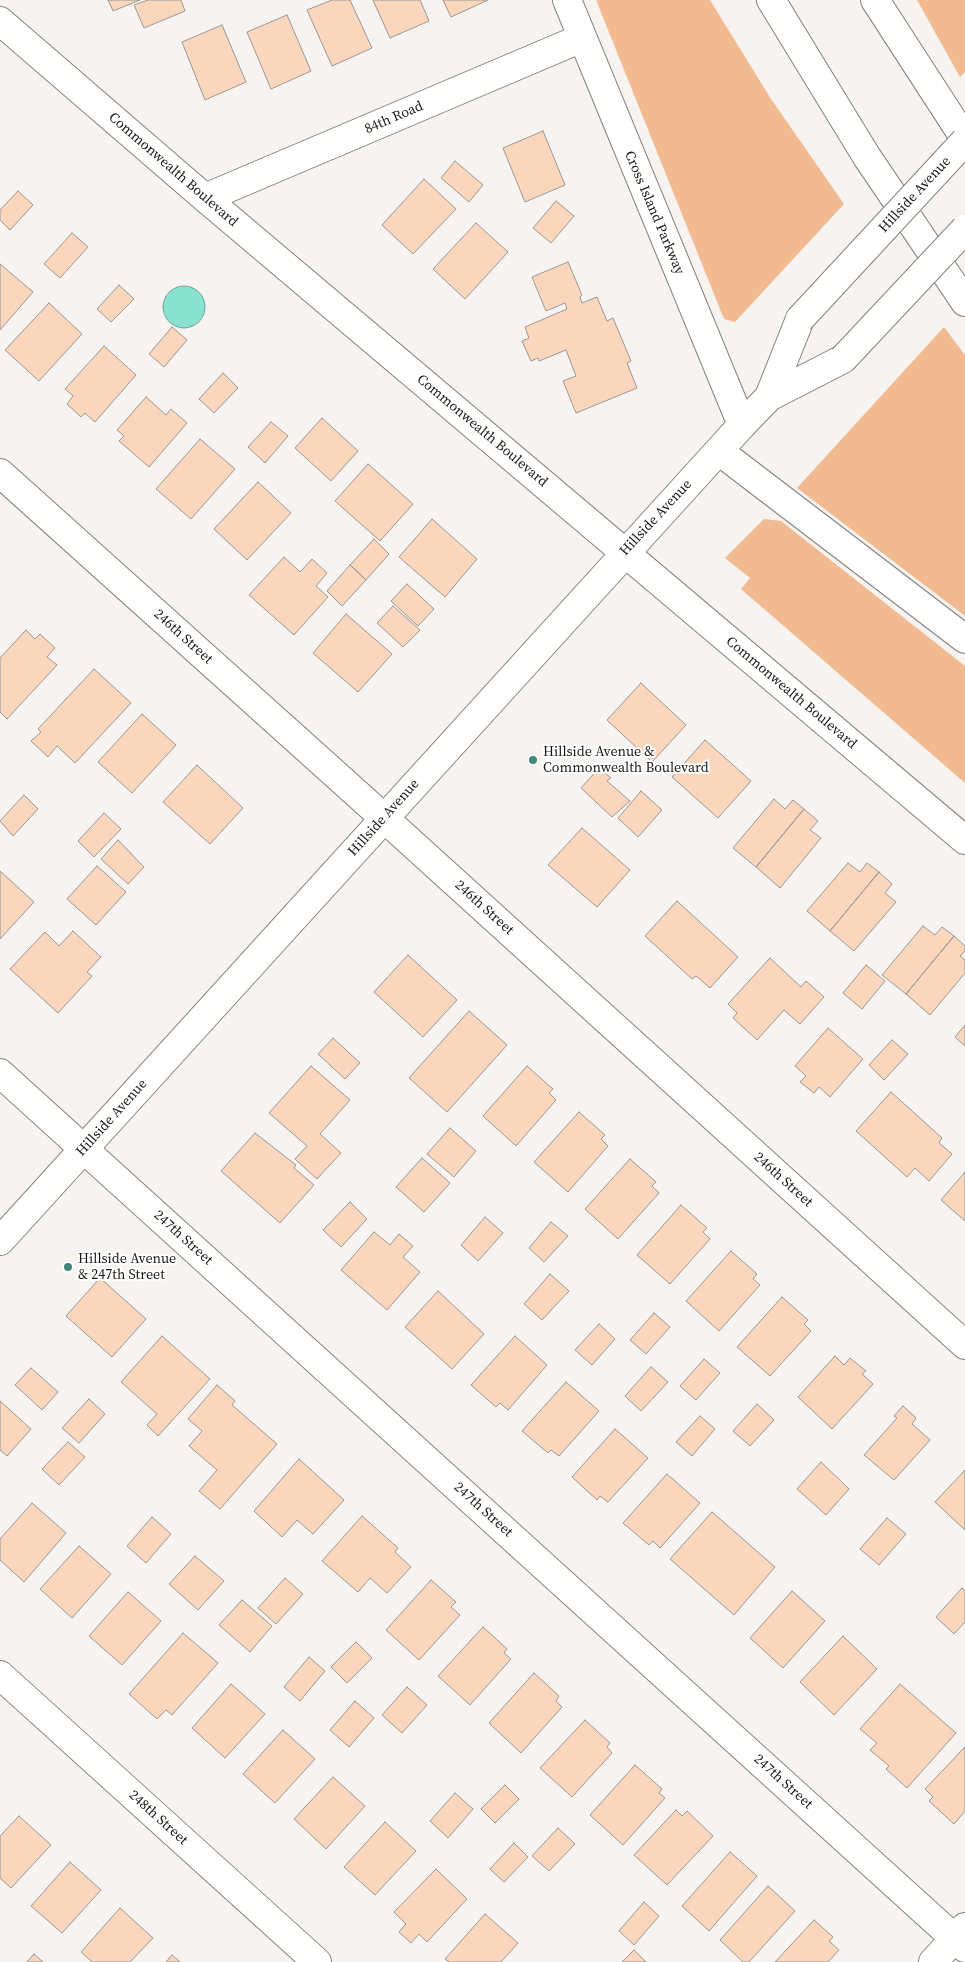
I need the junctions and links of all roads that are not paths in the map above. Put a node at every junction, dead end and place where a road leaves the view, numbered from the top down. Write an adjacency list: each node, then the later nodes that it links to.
1 (567, 0): 5 (main road, Cross Island Parkway)
2 (772, 0): 9 (main road)
3 (875, 0): 6 (main road)
4 (0, 21): 7 (main road, Commonwealth Boulevard)
5 (582, 38): 7 (main road, 84th Road); 11 (main road, Cross Island Parkway)
6 (965, 140): 10 (main road, Hillside Avenue, bridge)
7 (205, 198): 14 (main road, Commonwealth Boulevard)
8 (965, 229): 10 (main road, Hillside Avenue, bridge)
9 (965, 302)
10 (769, 397): 11 (main road, Hillside Avenue)
11 (742, 425): 12 (main road, Hillside Avenue)
12 (720, 450): 14 (main road, Hillside Avenue); 15 (main road)
13 (0, 473): 16 (main road, 246th Street)
14 (624, 552): 16 (main road, Hillside Avenue); 17 (main road, Commonwealth Boulevard)
15 (965, 639)
16 (384, 818): 19 (main road, Hillside Avenue); 21 (main road, 246th Street)
17 (965, 840)
18 (0, 1073): 19 (main road, 247th Street)
19 (84, 1149): 20 (main road, Hillside Avenue); 23 (main road, 247th Street)
20 (0, 1241)
21 (965, 1345)
22 (0, 1675): 24 (main road, 248th Street)
23 (961, 1938): 25 (main road)
24 (317, 1962)
25 (933, 1962)

